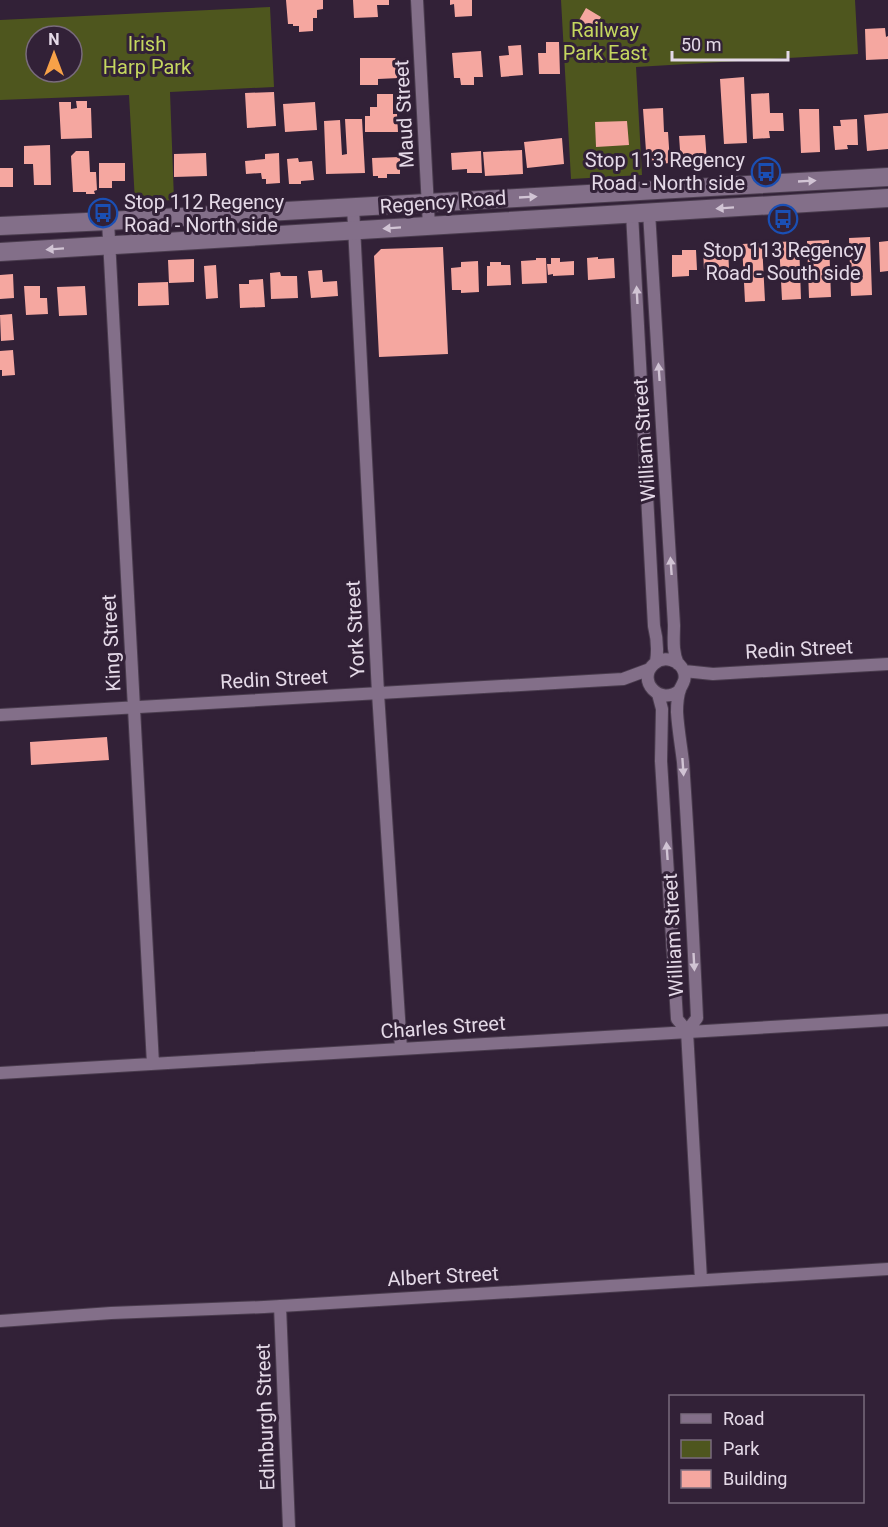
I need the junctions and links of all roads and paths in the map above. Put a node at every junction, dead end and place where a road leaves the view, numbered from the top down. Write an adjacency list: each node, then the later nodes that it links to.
1 (417, 0): 4 (street, Maud Street)
2 (888, 177): 4 (main road, Regency Road, one-way to 2)
3 (888, 198): 6 (main road, Regency Road, one-way to 6)
4 (428, 202): 5 (main road, Regency Road); 9 (street, Maud Street)
5 (353, 207): 7 (main road, Regency Road); 10 (street, York Street)
6 (641, 213): 9 (main road, Regency Road); 14 (street, William Street, one-way to 6); 15 (street, William Street, one-way to 6)
7 (108, 221): 8 (main road, Regency Road); 11 (street, King Street)
8 (0, 226)
9 (429, 226): 10 (main road, Regency Road, one-way to 10)
10 (355, 230): 11 (main road, Regency Road); 20 (street, York Street)
11 (109, 245): 12 (main road, Regency Road, one-way to 12); 21 (street, King Street)
12 (0, 252)
13 (888, 664): 16 (street, Redin Street)
14 (653, 666): 15 (street); 17 (street, Redin Street); 19 (street)
15 (681, 667): 16 (street, Redin Street); 18 (street)
16 (713, 674): 18 (street, Redin Street)
17 (623, 679): 19 (street, Redin Street); 20 (street, Redin Street)
18 (682, 687): 19 (street); 24 (street, William Street, one-way to 24)
19 (654, 690): 24 (street, William Street, one-way to 19)
20 (378, 693): 21 (street, Redin Street); 25 (street, York Street)
21 (134, 707): 22 (street, Redin Street); 26 (street, King Street)
22 (0, 715)
23 (888, 1020): 24 (street, Charles Street)
24 (687, 1031): 25 (street, Charles Street); 29 (street, William Street)
25 (401, 1049): 26 (street, Charles Street)
26 (153, 1064): 27 (street, Charles Street)
27 (0, 1073)
28 (888, 1269): 29 (street, Albert Street)
29 (701, 1280): 30 (street, Albert Street)
30 (280, 1306): 31 (street, Albert Street); 32 (street, Edinburgh Street)
31 (0, 1321)
32 (289, 1527)

